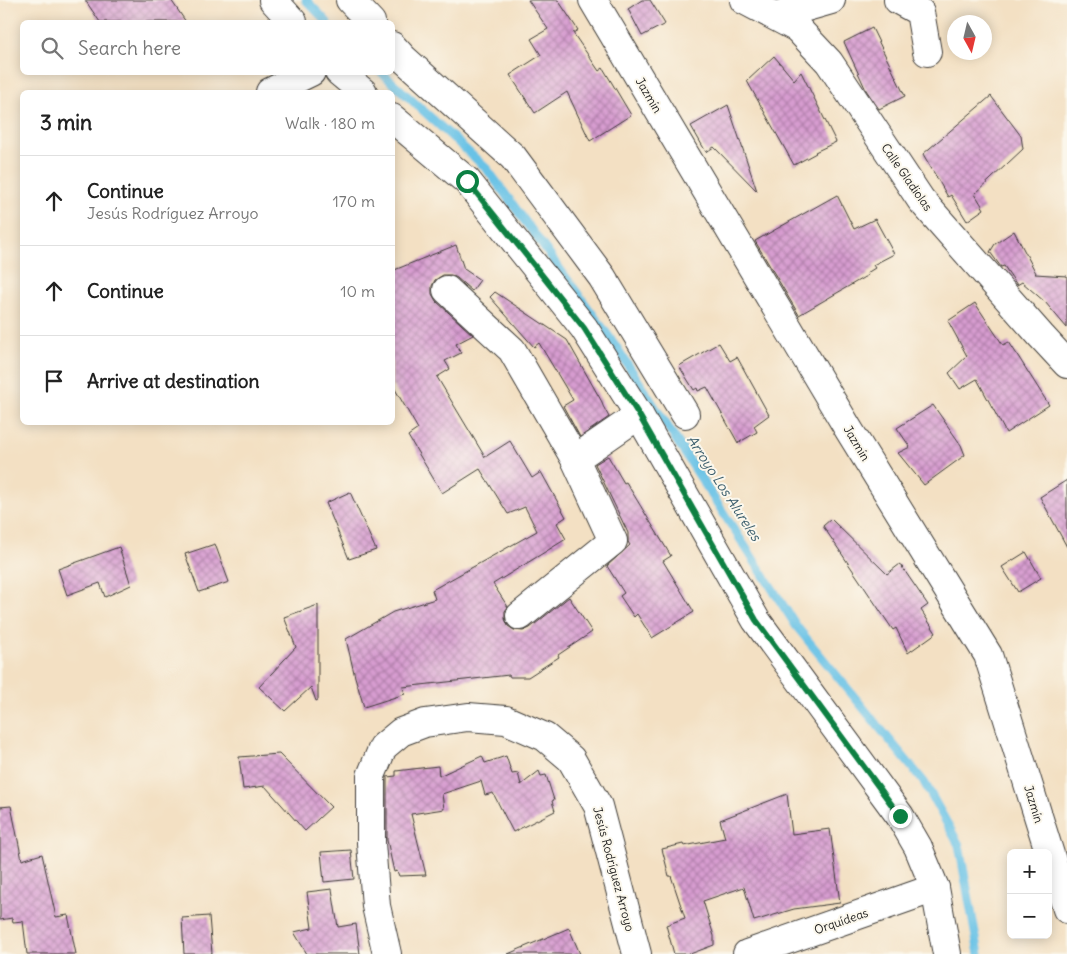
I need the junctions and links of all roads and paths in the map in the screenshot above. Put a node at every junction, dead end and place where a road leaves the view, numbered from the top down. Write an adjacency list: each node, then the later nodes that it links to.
1 (273, 0): 8 (street)
2 (350, 0): 9 (street)
3 (593, 0): 24 (street, Jazmín)
4 (744, 0): 7 (street, Calle Gladiolas)
5 (831, 0): 7 (street)
6 (898, 0): 11 (street)
7 (775, 16): 18 (street, Calle Gladiolas)
8 (291, 20)
9 (369, 20)
10 (395, 49): 19 (street)
11 (927, 52)
12 (305, 75): 14 (street)
13 (343, 75): 15 (street)
14 (274, 90)
15 (361, 90)
16 (395, 121): 20 (street)
17 (447, 290): 21 (street)
18 (1067, 364)
19 (685, 414)
20 (639, 415): 21 (street); 23 (street)
21 (575, 459): 22 (street)
22 (520, 616)
23 (935, 888): 27 (street, Orquídeas); 28 (street)
24 (1067, 908)
25 (387, 954): 26 (street, Jesús Rodríguez Arroyo)
26 (637, 954)
27 (747, 954)
28 (947, 954)

